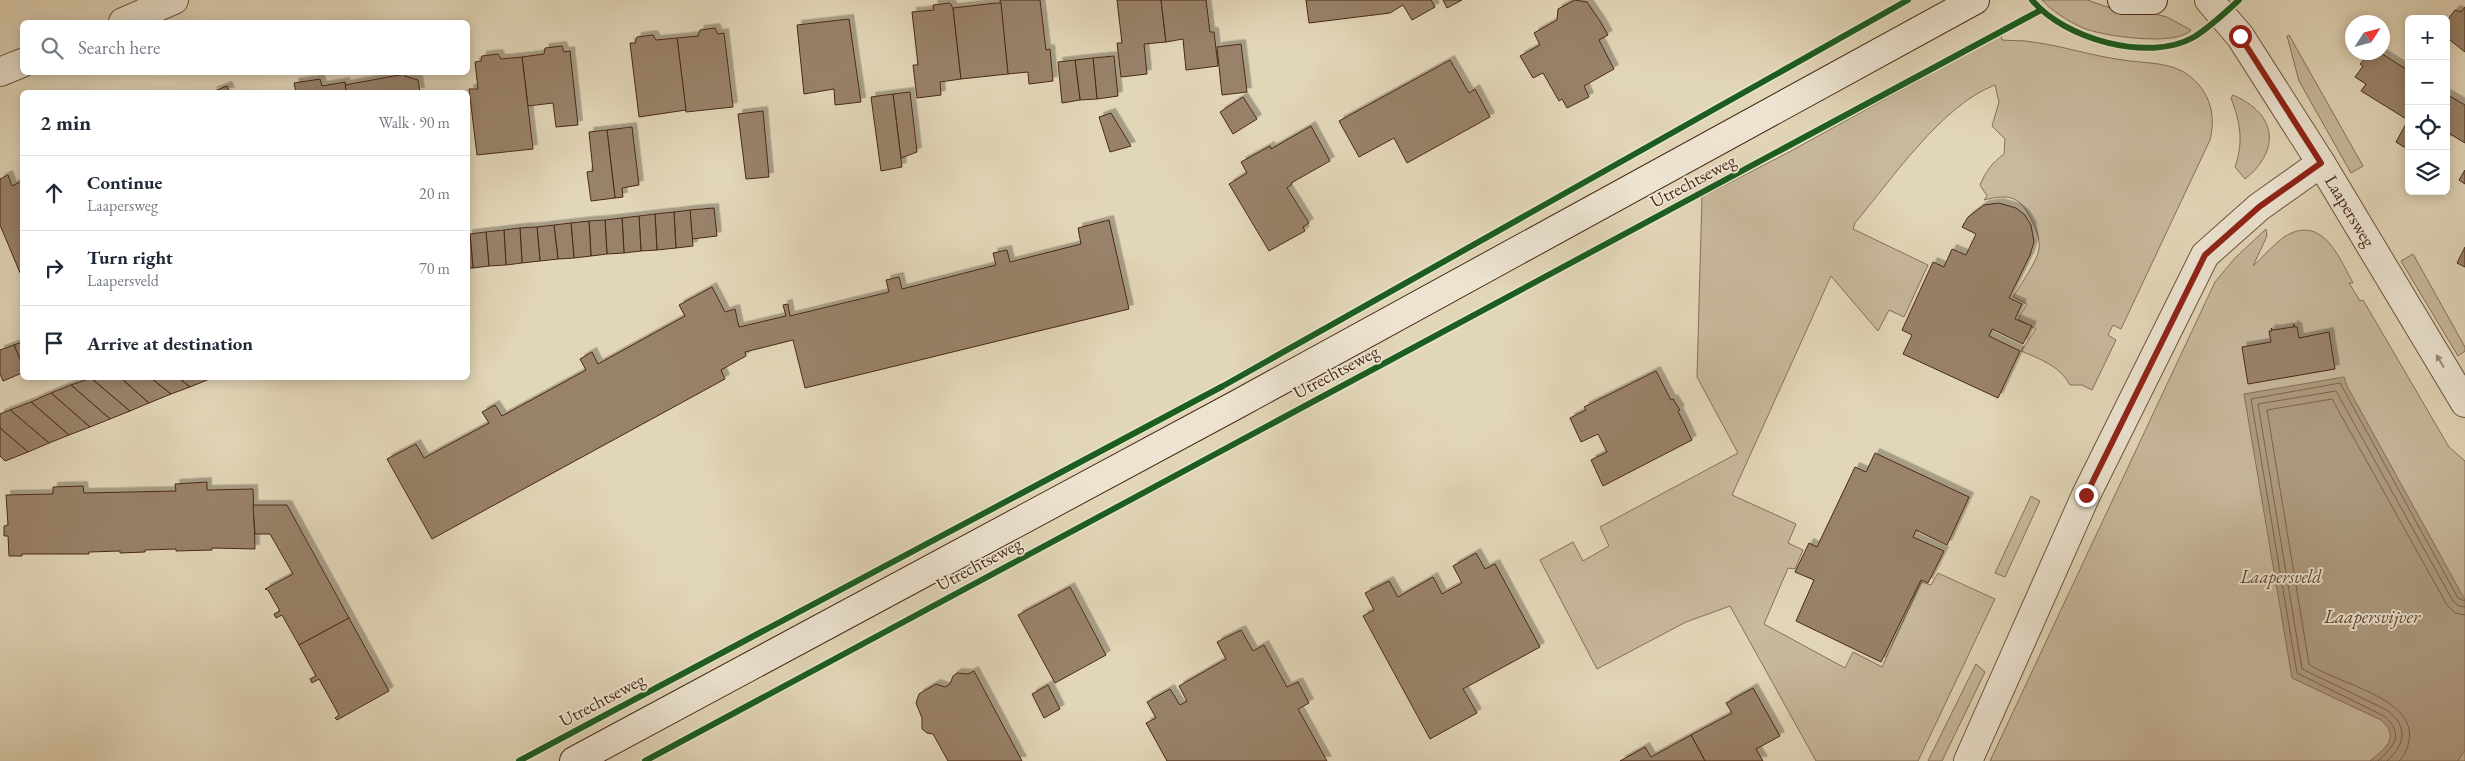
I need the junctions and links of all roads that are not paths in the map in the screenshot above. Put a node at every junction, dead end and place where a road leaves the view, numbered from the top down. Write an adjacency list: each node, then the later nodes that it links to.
1 (174, 0): 6 (main road)
2 (1975, 0): 11 (main road, Utrechtseweg)
3 (2122, 0): 4 (main road)
4 (2153, 0)
5 (2208, 0): 9 (main road, Laapersweg)
6 (128, 20)
7 (20, 64): 8 (main road)
8 (0, 72)
9 (2321, 163): 10 (main road, Laapersweg, one-way to 9); 12 (main road)
10 (2465, 403)
11 (574, 761)
12 (1968, 761)

